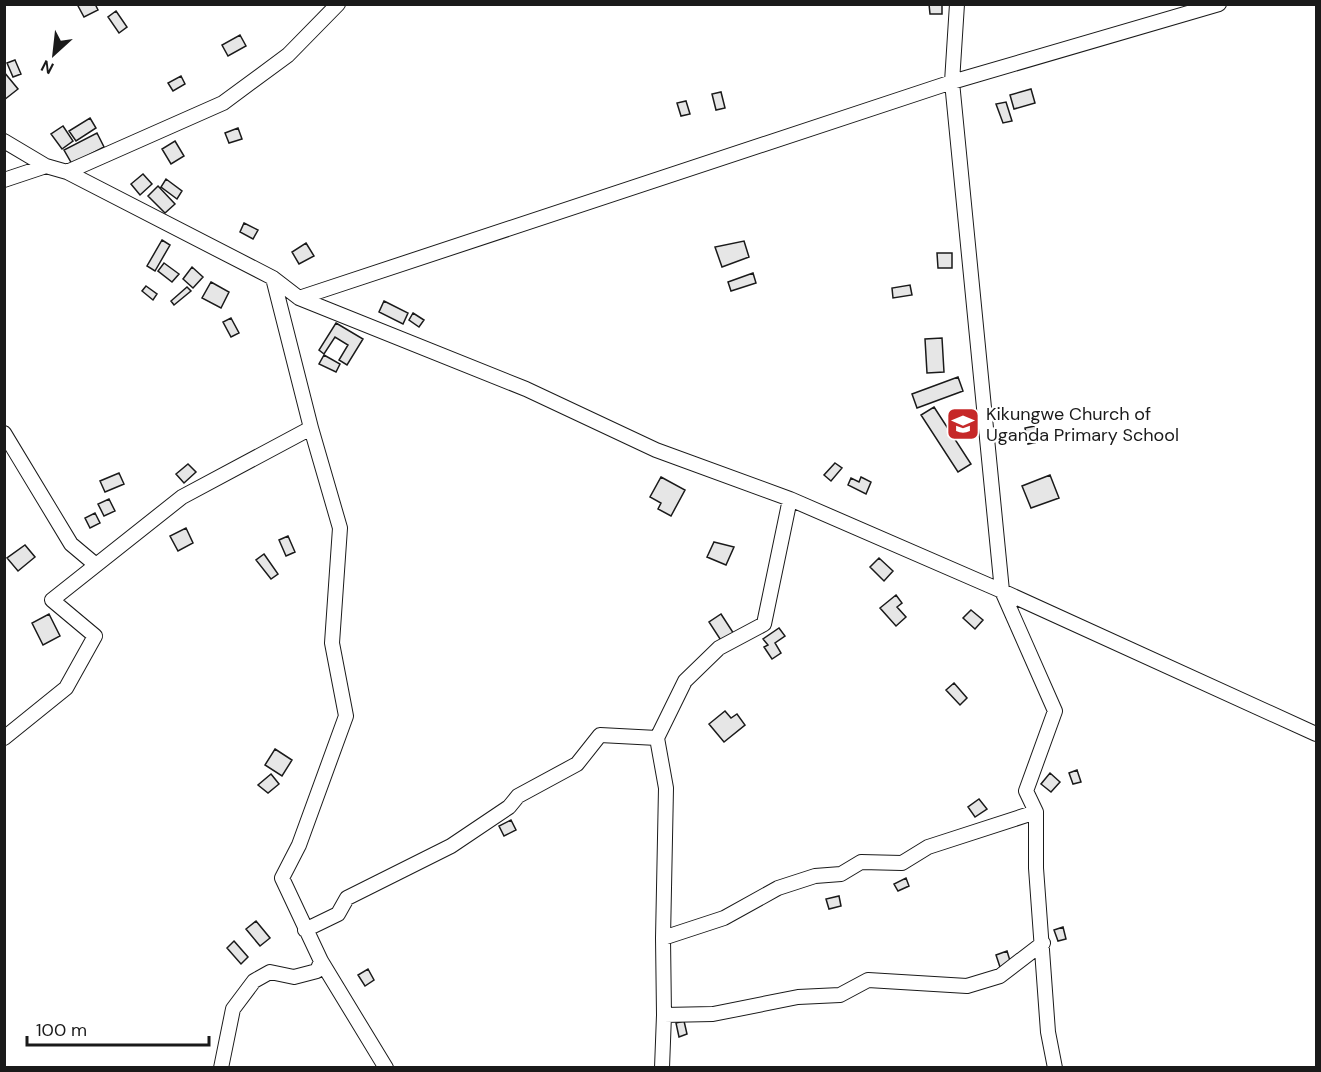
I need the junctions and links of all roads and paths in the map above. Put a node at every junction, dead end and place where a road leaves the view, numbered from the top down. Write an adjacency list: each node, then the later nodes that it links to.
1 (338, 4): 7 (street)
2 (957, 4): 4 (street)
3 (1220, 4): 4 (street)
4 (952, 82): 10 (street); 15 (street)
5 (4, 141): 6 (street)
6 (46, 166): 7 (street); 8 (street)
7 (67, 172): 9 (street)
8 (4, 180)
9 (273, 278): 10 (street); 11 (street)
10 (299, 298): 13 (street)
11 (311, 428): 14 (street); 20 (street)
12 (4, 433): 14 (street)
13 (790, 499): 15 (street); 18 (street)
14 (96, 565): 17 (street)
15 (1002, 591): 16 (street); 19 (street)
16 (1317, 734)
17 (4, 738)
18 (657, 738): 20 (street); 21 (street)
19 (1036, 812): 21 (street); 22 (street)
20 (305, 930): 23 (street)
21 (663, 938): 24 (street)
22 (1043, 943): 24 (street); 28 (street)
23 (321, 961): 25 (street); 26 (street)
24 (664, 1016): 27 (street)
25 (221, 1068)
26 (386, 1068)
27 (662, 1068)
28 (1055, 1068)

